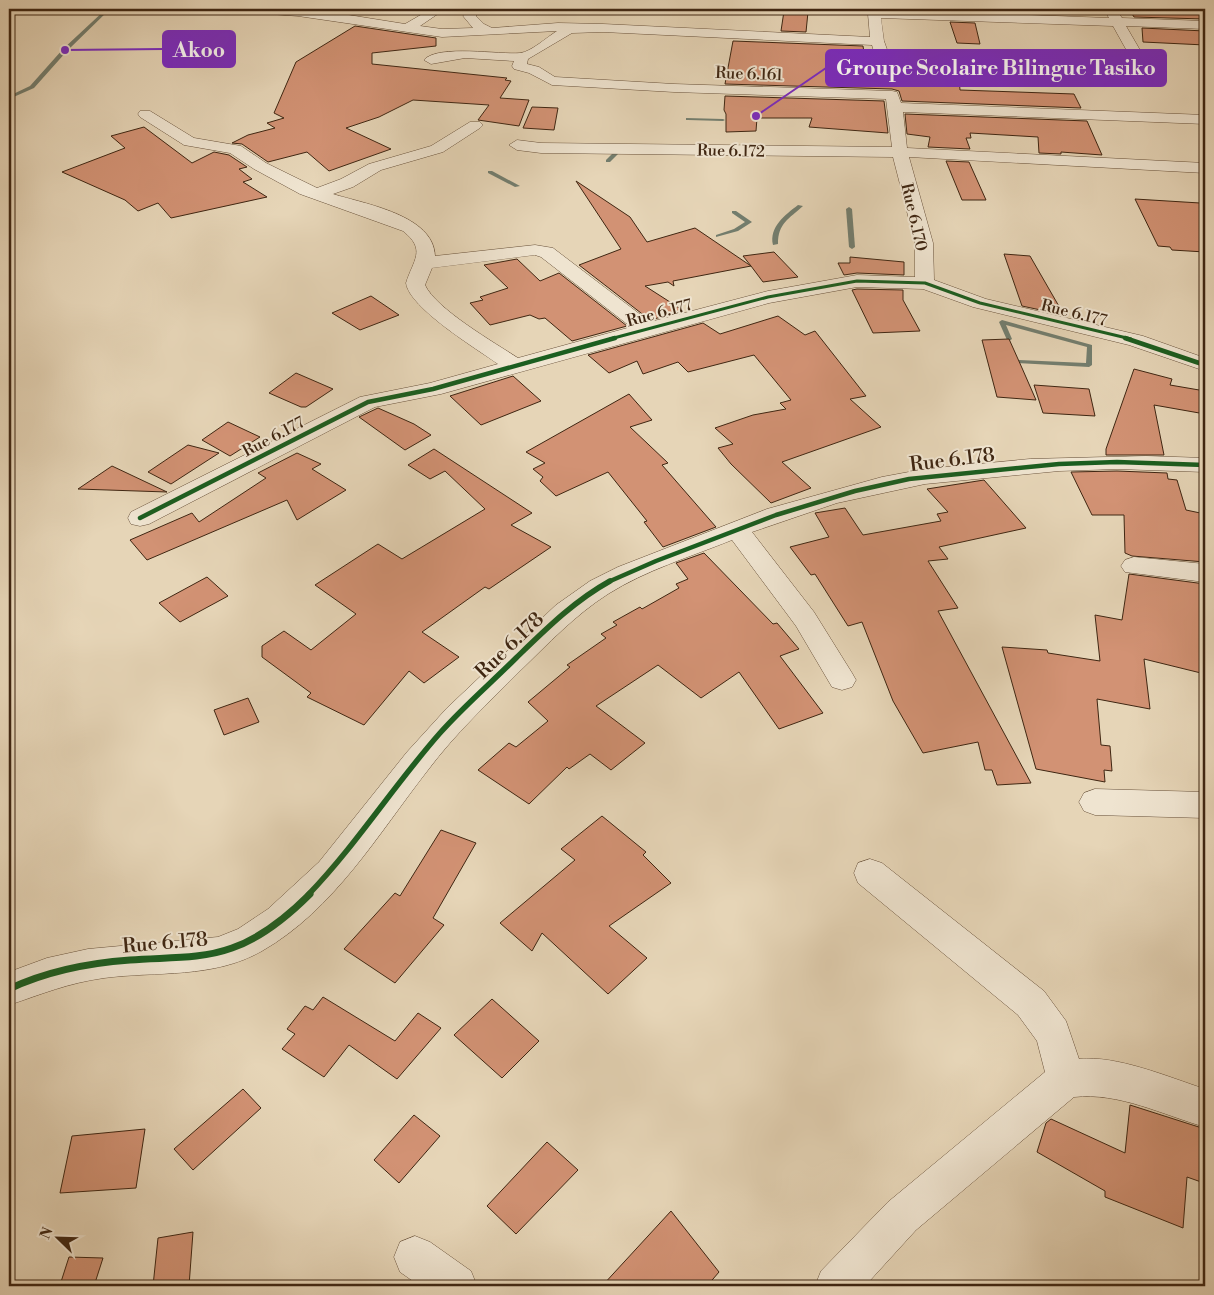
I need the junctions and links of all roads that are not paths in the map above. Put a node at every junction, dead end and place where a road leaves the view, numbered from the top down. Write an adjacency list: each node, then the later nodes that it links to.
1 (256, 9): 5 (street)
2 (439, 9): 9 (street)
3 (474, 9): 11 (street)
4 (1110, 9): 7 (street)
5 (301, 10): 9 (street)
6 (873, 11): 7 (street); 12 (street)
7 (1118, 22): 8 (street); 15 (street)
8 (1205, 25)
9 (409, 27): 11 (street)
10 (569, 29): 11 (street); 12 (street); 13 (street)
11 (490, 32)
12 (877, 41): 15 (street)
13 (522, 57): 14 (street); 16 (street, Rue 6.161)
14 (431, 60)
15 (884, 62): 16 (street)
16 (893, 101): 18 (street, Rue 6.161); 21 (street)
17 (145, 114): 23 (street)
18 (1205, 119)
19 (475, 126): 23 (street)
20 (517, 145): 21 (street, Rue 6.172)
21 (900, 152): 22 (street, Rue 6.172); 25 (street, Rue 6.170)
22 (1204, 170)
23 (317, 194): 24 (street)
24 (425, 263): 26 (street); 28 (street)
25 (925, 283): 26 (street, Rue 6.177); 27 (street, Rue 6.177)
26 (646, 329): 28 (street, Rue 6.177)
27 (1205, 365)
28 (514, 366): 30 (street, Rue 6.177)
29 (1205, 465): 31 (street, Rue 6.178)
30 (140, 518)
31 (736, 529): 34 (street); 38 (street, Rue 6.178)
32 (1134, 566): 33 (street)
33 (1205, 573)
34 (842, 680)
35 (1095, 802): 36 (street)
36 (1205, 805)
37 (870, 874): 39 (street)
38 (9, 989)
39 (1066, 1079): 40 (street); 43 (street)
40 (1205, 1108)
41 (416, 1258): 42 (street)
42 (456, 1286)
43 (836, 1286)

